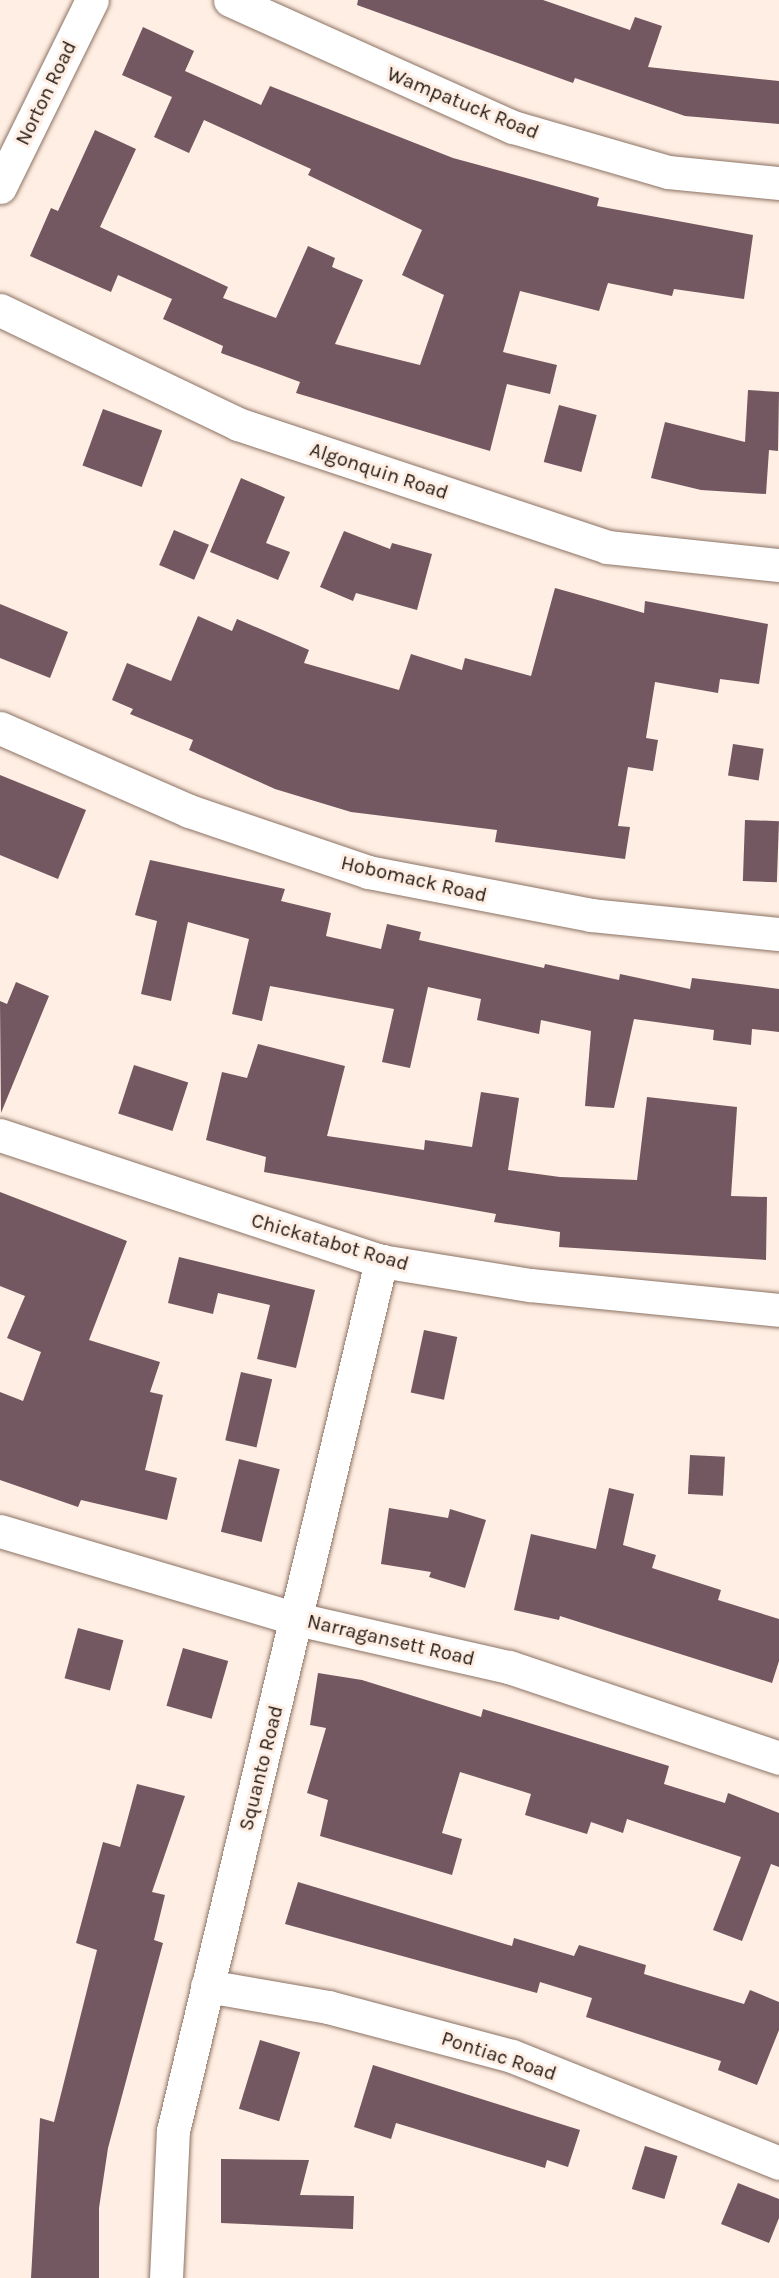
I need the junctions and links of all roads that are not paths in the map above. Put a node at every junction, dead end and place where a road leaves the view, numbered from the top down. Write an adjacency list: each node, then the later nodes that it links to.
1 (92, 0): 4 (street, Norton Road)
2 (230, 0): 3 (street, Wampatuck Road)
3 (779, 183)
4 (0, 187)
5 (0, 310): 6 (street, Algonquin Road)
6 (779, 565)
7 (0, 728): 8 (street, Hobomack Road)
8 (779, 934)
9 (0, 1135): 10 (street, Chickatabot Road)
10 (381, 1261): 11 (street, Chickatabot Road); 13 (street, Squanto Road)
11 (779, 1310)
12 (0, 1532): 13 (street, Narragansett Road)
13 (297, 1619): 14 (street, Narragansett Road); 15 (street, Squanto Road)
14 (779, 1758)
15 (207, 1986): 16 (street, Pontiac Road); 17 (street, Squanto Road)
16 (779, 2163)
17 (166, 2278)

